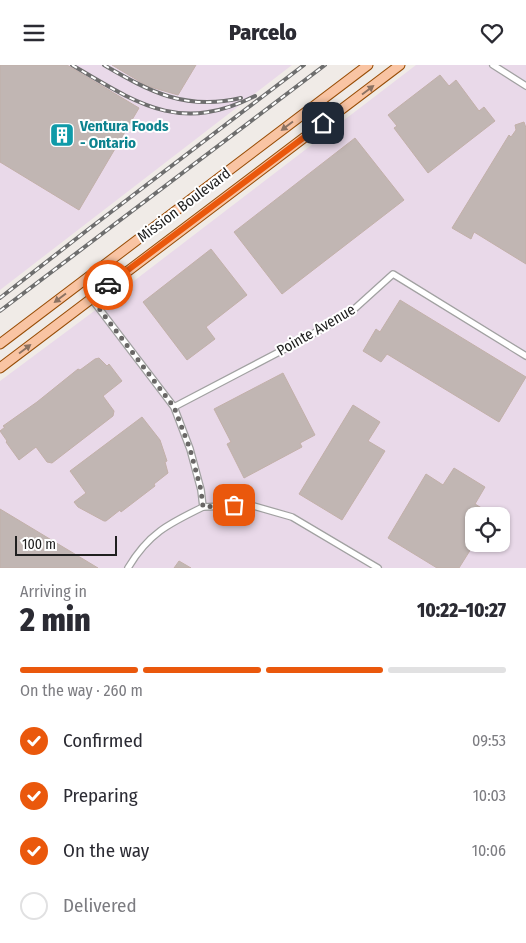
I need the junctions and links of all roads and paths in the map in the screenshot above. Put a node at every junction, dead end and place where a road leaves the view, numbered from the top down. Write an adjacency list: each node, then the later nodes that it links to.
1 (368, 65): 6 (main road, Mission Boulevard, one-way to 6)
2 (400, 65): 5 (main road, Mission Boulevard, one-way to 2)
3 (493, 65): 4 (street)
4 (526, 86)
5 (91, 298): 8 (main road, Mission Boulevard, one-way to 5); 9 (street)
6 (0, 344)
7 (526, 356): 9 (street, Pointe Avenue)
8 (0, 368)
9 (174, 407): 10 (street)
10 (203, 507): 11 (street); 12 (street)
11 (128, 568)
12 (378, 568)

